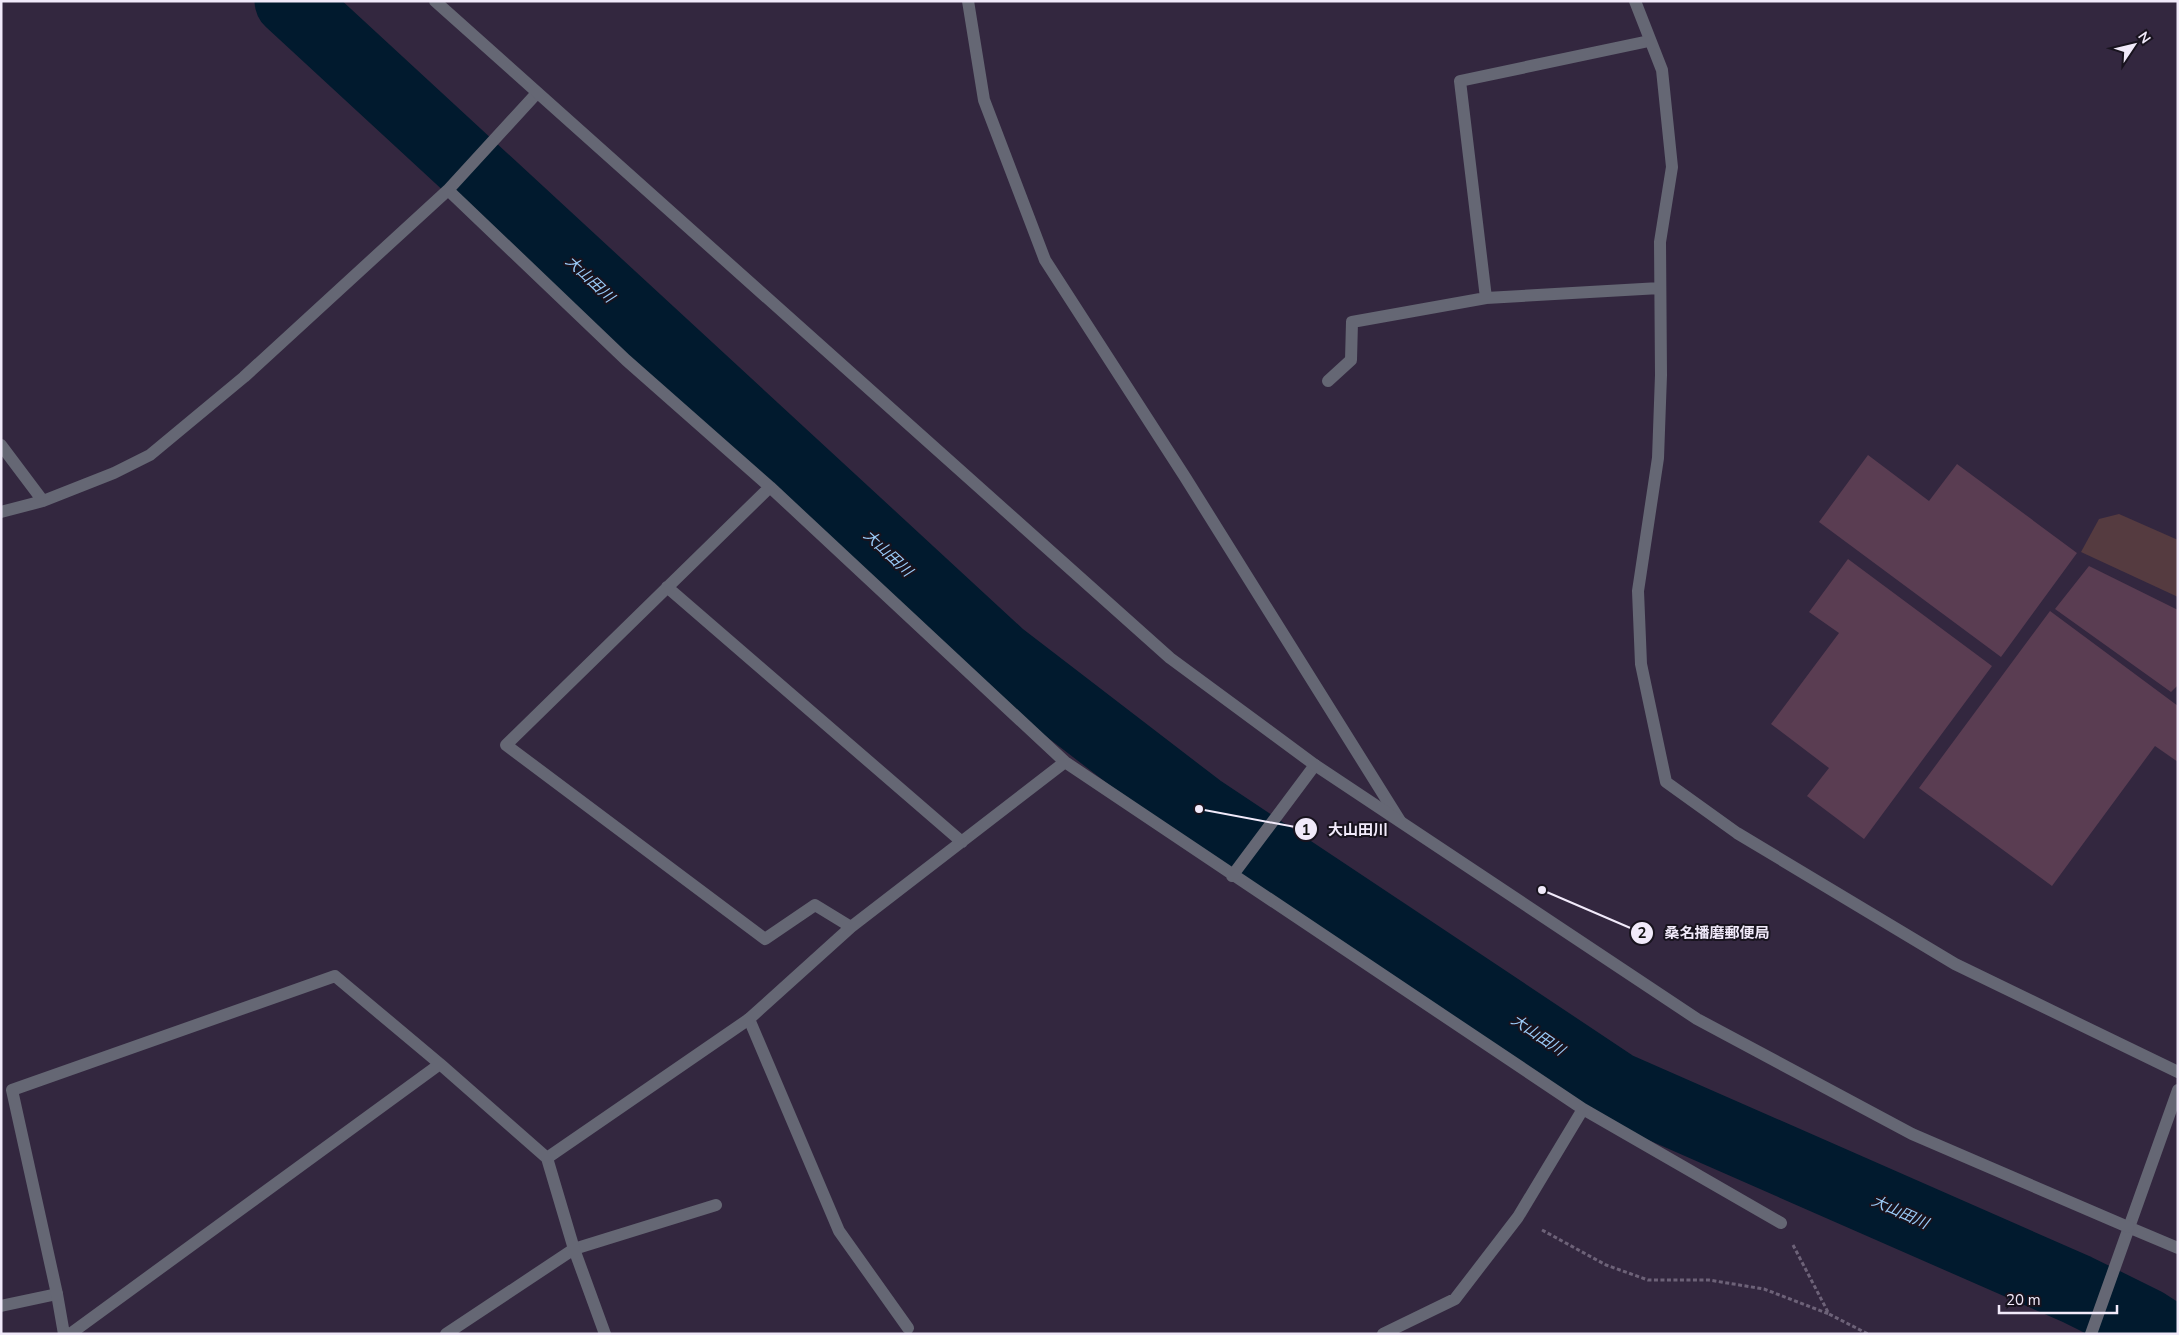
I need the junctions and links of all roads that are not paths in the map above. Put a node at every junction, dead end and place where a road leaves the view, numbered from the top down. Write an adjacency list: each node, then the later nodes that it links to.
1 (435, 1): 5 (street)
2 (968, 1): 17 (street)
3 (1635, 1): 4 (street)
4 (1649, 41): 7 (street); 8 (street)
5 (537, 93): 6 (street); 16 (street)
6 (448, 190): 11 (street); 12 (street)
7 (1660, 288): 8 (street); 23 (street)
8 (1486, 298): 9 (street)
9 (1328, 381)
10 (1, 445): 12 (street)
11 (770, 487): 14 (street); 15 (street)
12 (44, 501): 13 (street)
13 (1, 512)
14 (667, 587): 18 (street); 20 (street)
15 (1064, 762): 18 (street); 19 (street)
16 (1315, 765): 17 (street); 19 (street)
17 (1400, 821): 29 (street)
18 (962, 842): 20 (street)
19 (1232, 876): 25 (street)
20 (851, 927): 21 (street)
21 (749, 1019): 26 (street); 34 (street)
22 (440, 1064): 26 (street); 32 (street); 36 (street)
23 (2178, 1072)
24 (2178, 1090): 29 (street)
25 (1583, 1110): 28 (street); 39 (street)
26 (547, 1158): 31 (street)
27 (716, 1205): 31 (street)
28 (1781, 1223)
29 (2128, 1228): 30 (street); 40 (street)
30 (2178, 1248)
31 (574, 1249): 37 (street); 38 (street)
32 (57, 1294): 33 (street); 35 (street)
33 (1, 1306)
34 (908, 1328)
35 (64, 1334)
36 (70, 1334)
37 (446, 1334)
38 (605, 1334)
39 (1383, 1334)
40 (2091, 1334)

